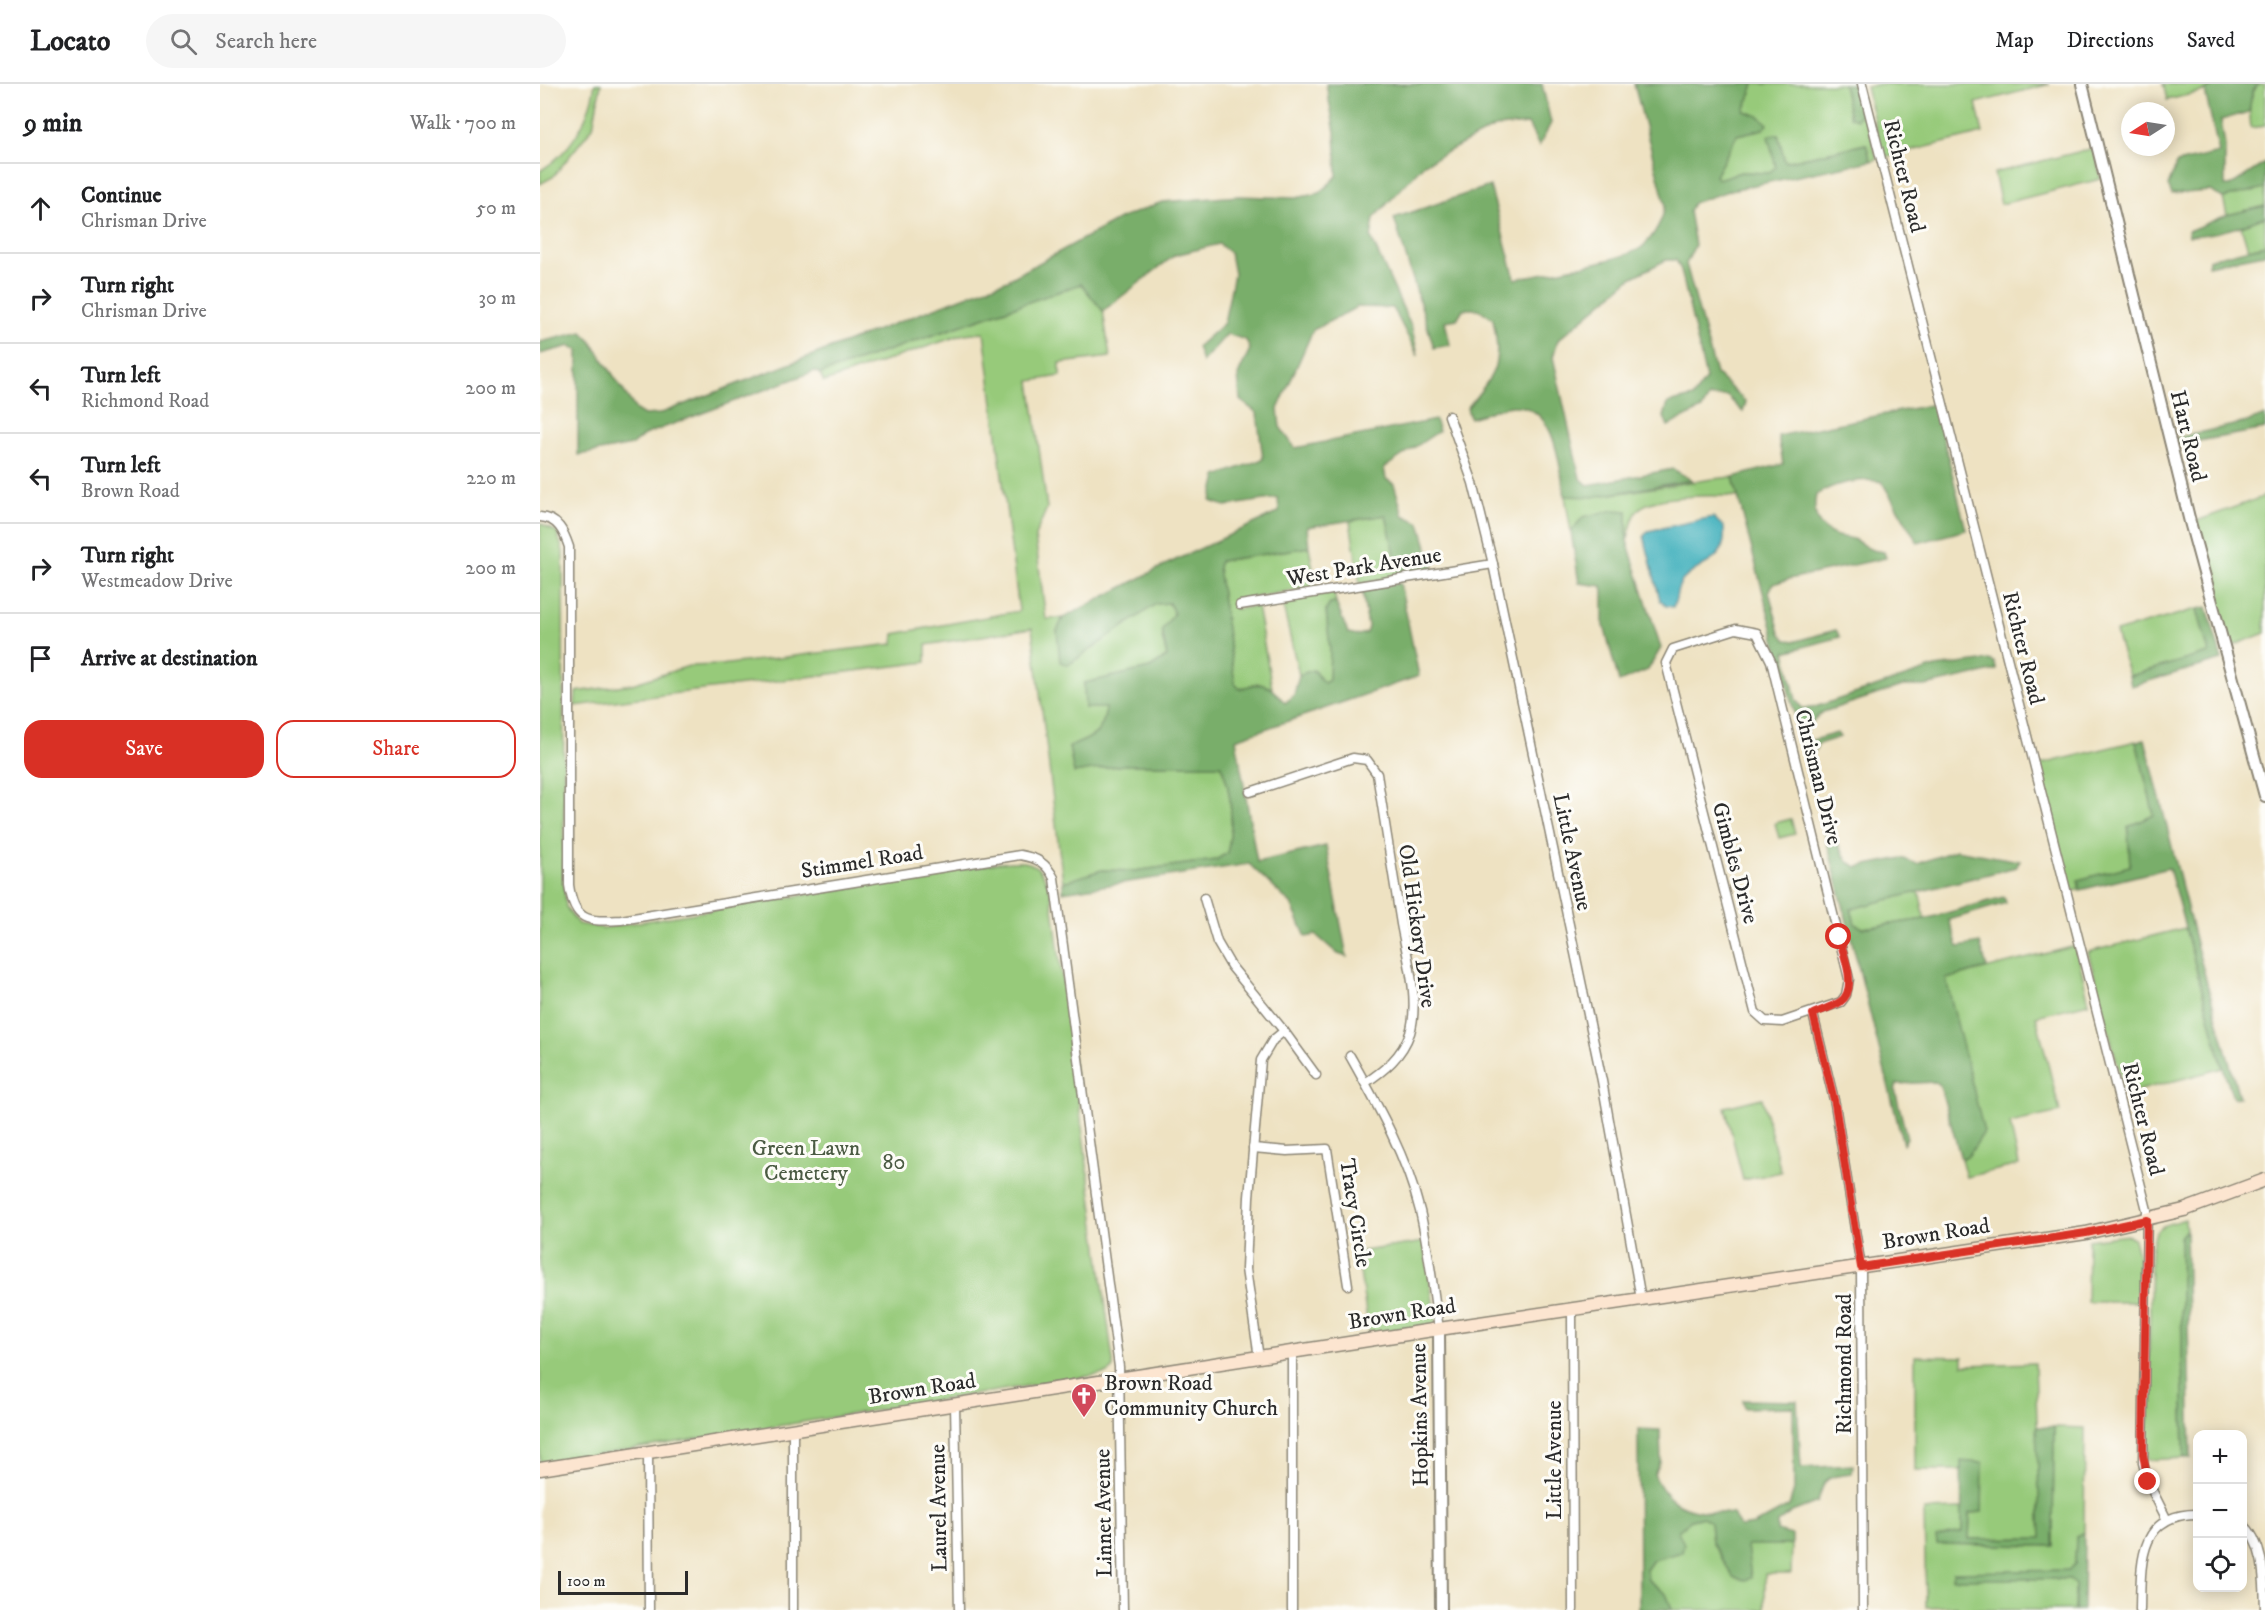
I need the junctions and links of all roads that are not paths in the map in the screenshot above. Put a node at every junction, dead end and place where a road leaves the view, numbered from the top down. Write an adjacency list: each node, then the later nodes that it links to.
1 (1862, 84): 18 (street, Richter Road)
2 (2082, 84): 9 (street, Hart Road)
3 (1449, 416): 5 (street, Little Avenue)
4 (540, 517): 26 (street, Stimmel Road)
5 (1493, 564): 6 (street, West Park Avenue); 21 (street, Little Avenue)
6 (1240, 605)
7 (1666, 663): 11 (street, Gimbles Drive); 11 (street, Chrisman Drive)
8 (1250, 792): 15 (street, Old Hickory Drive)
9 (2265, 796)
10 (1204, 898): 12 (street)
11 (1813, 1014): 19 (street, Richmond Road)
12 (1284, 1031): 14 (street); 16 (street)
13 (1350, 1056): 15 (street, Hopkins Avenue)
14 (1316, 1075)
15 (1365, 1083): 23 (street, Hopkins Avenue)
16 (1253, 1148): 20 (street, Tracy Circle); 25 (street)
17 (2265, 1180): 18 (main road, Brown Road)
18 (2147, 1220): 19 (main road, Brown Road); 32 (street, Richter Road)
19 (1861, 1267): 21 (main road, Brown Road); 41 (street, Richmond Road)
20 (1348, 1285)
21 (1641, 1299): 22 (main road, Brown Road)
22 (1572, 1310): 23 (main road, Brown Road); 40 (street, Little Avenue)
23 (1439, 1329): 24 (main road, Brown Road); 39 (street, Hopkins Avenue)
24 (1292, 1352): 25 (main road, Brown Road); 38 (street)
25 (1259, 1358): 26 (main road, Brown Road)
26 (1120, 1379): 27 (main road, Brown Road); 37 (street, Linnet Avenue)
27 (956, 1405): 28 (main road, Brown Road); 36 (street, Laurel Avenue)
28 (793, 1430): 29 (main road, Brown Road); 35 (street)
29 (648, 1452): 30 (main road, Brown Road); 34 (street)
30 (540, 1469)
31 (2193, 1515): 32 (street)
32 (2167, 1520): 42 (street)
33 (2247, 1528): 43 (street)
34 (649, 1610)
35 (793, 1610)
36 (959, 1610)
37 (1123, 1610)
38 (1292, 1610)
39 (1441, 1610)
40 (1572, 1610)
41 (1863, 1610)
42 (2140, 1610)
43 (2265, 1610)

